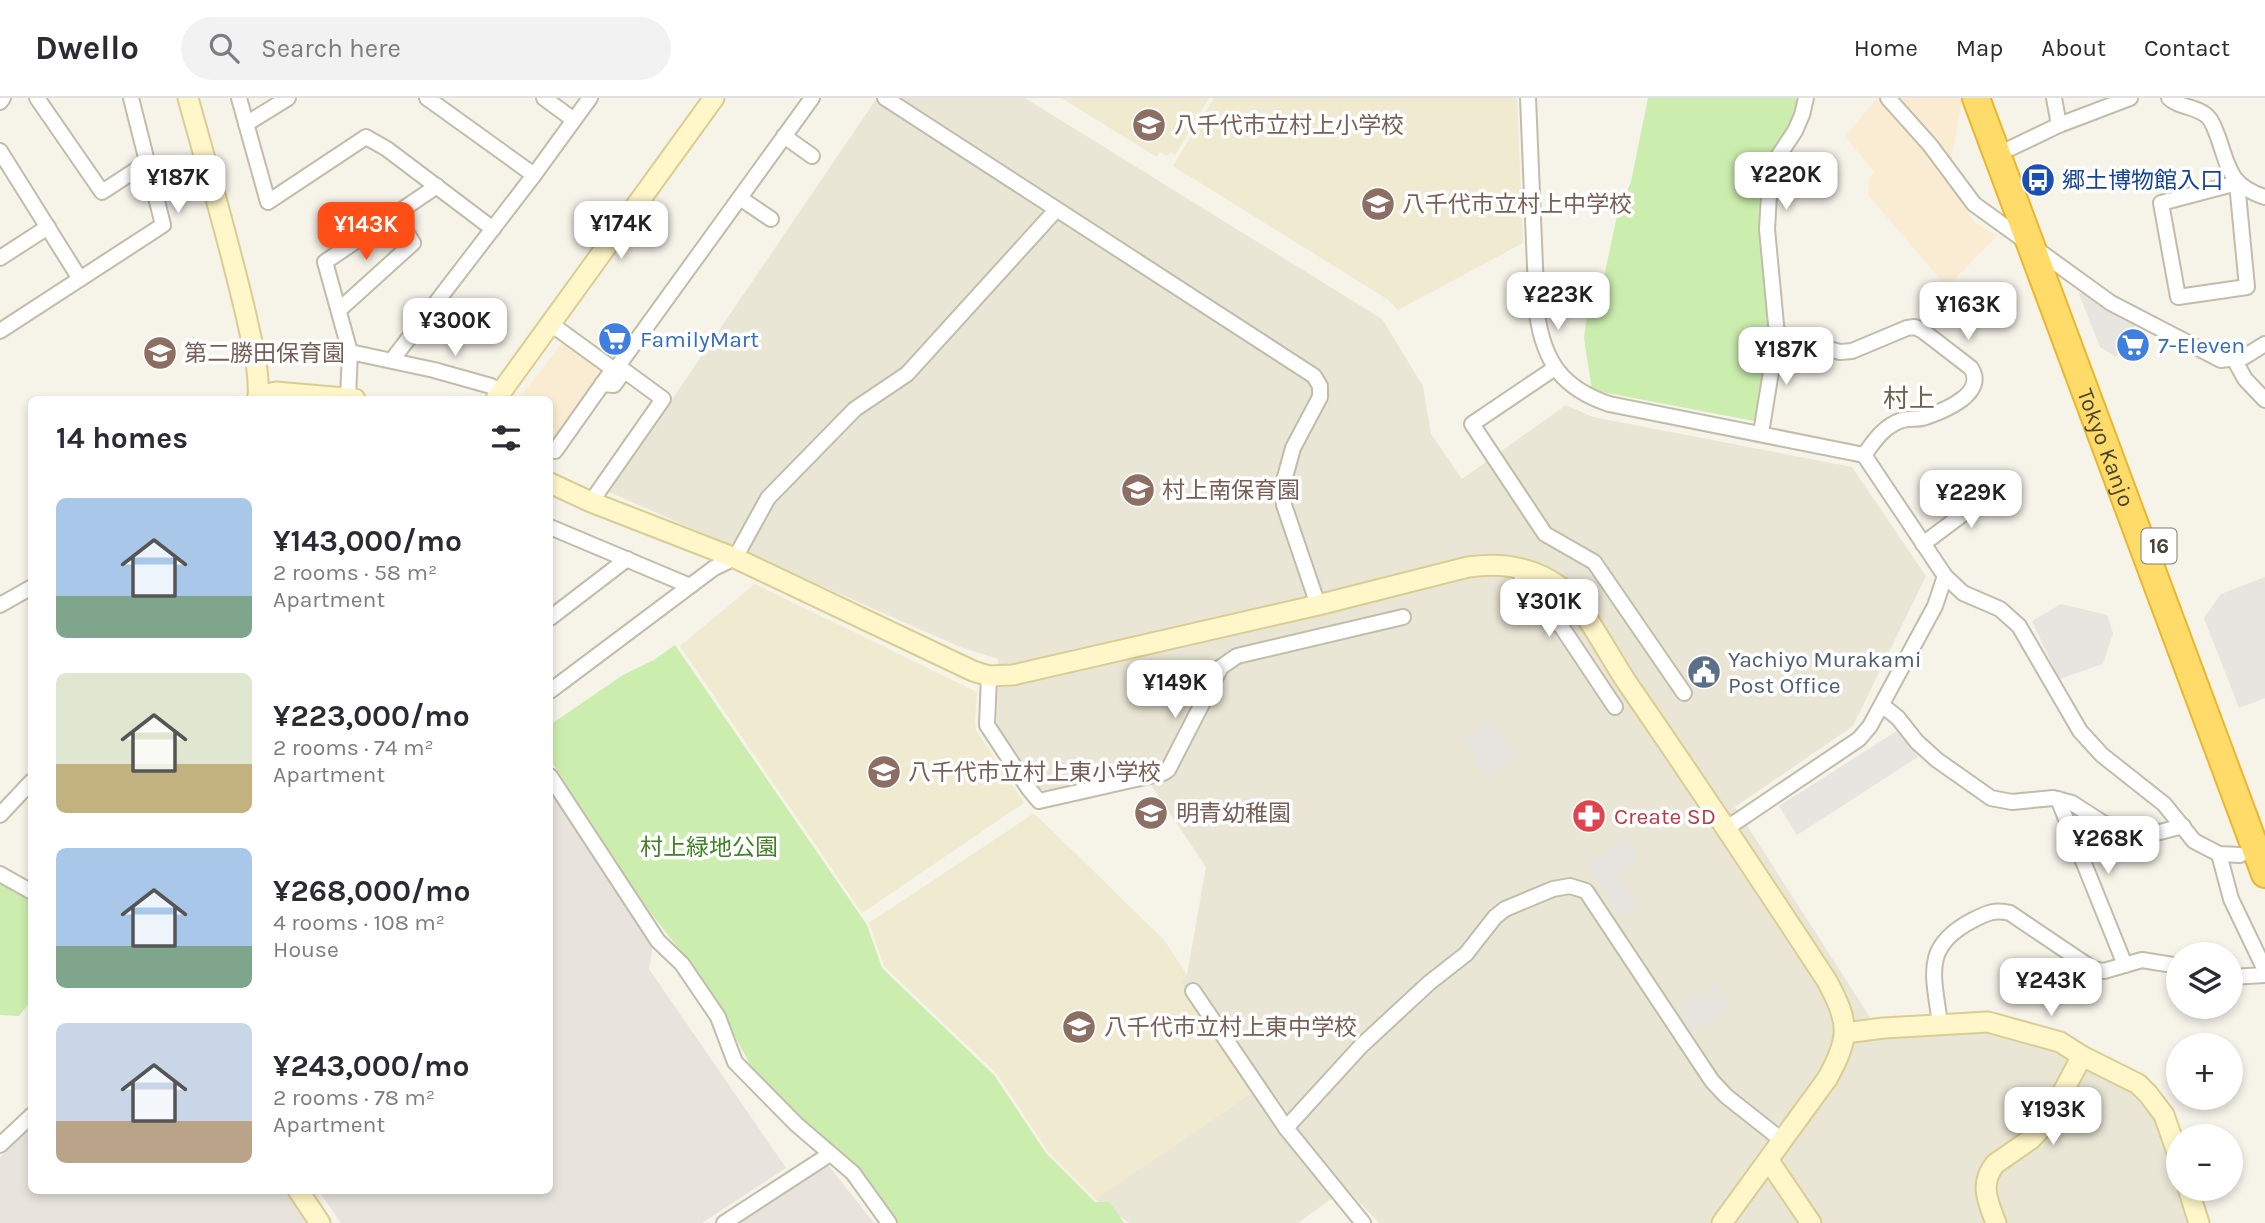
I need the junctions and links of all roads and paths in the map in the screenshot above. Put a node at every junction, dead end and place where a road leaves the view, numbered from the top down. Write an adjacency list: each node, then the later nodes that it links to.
1 (37, 98): 27 (street)
2 (131, 98): 27 (street)
3 (188, 98): 53 (street)
4 (239, 98): 21 (street)
5 (288, 98): 21 (street)
6 (427, 98): 28 (street)
7 (544, 98): 20 (street)
8 (590, 98): 20 (street)
9 (714, 98): 43 (street)
10 (812, 98): 23 (street)
11 (885, 98): 33 (street)
12 (1528, 98): 50 (street)
13 (1806, 98): 45 (street)
14 (1888, 98): 38 (street)
15 (1976, 98): 38 (highway, Tokyo Kanjo / 16)
16 (1993, 98): 24 (highway, Tokyo Kanjo / 16)
17 (2054, 98): 22 (street)
18 (2130, 98): 22 (street)
19 (2169, 98): 29 (street)
20 (574, 120): 28 (street)
21 (246, 124): 30 (street)
22 (2059, 125): 24 (street)
23 (785, 136): 26 (street); 32 (street)
24 (2011, 148): 40 (highway, Tokyo Kanjo / 16)
25 (0, 151): 36 (street)
26 (812, 156)
27 (148, 162): 41 (street)
28 (534, 175): 37 (street)
29 (2237, 183): 29 (street); 31 (street)
30 (437, 186): 34 (street); 37 (street)
31 (2265, 197)
32 (740, 198): 35 (street); 51 (street)
33 (1056, 210): 67 (street); 74 (street)
34 (395, 214): 42 (street); 42 (street)
35 (771, 219)
36 (48, 227): 39 (street); 41 (street)
37 (492, 229): 49 (street)
38 (2030, 244): 40 (street); 92 (highway, Tokyo Kanjo / 16)
39 (0, 258)
40 (2052, 259): 48 (street); 88 (highway, Tokyo Kanjo / 16)
41 (80, 279): 44 (street)
42 (339, 310): 46 (street)
43 (551, 324): 52 (street); 57 (street)
44 (0, 331)
45 (1777, 335): 59 (street); 61 (street)
46 (350, 352): 49 (street); 56 (street)
47 (2262, 352): 48 (street)
48 (2234, 359): 58 (street)
49 (392, 360): 57 (street)
50 (1555, 368): 59 (street); 79 (street)
51 (624, 371): 52 (street); 64 (street)
52 (602, 384): 60 (street)
53 (260, 396)
54 (265, 396): 55 (street)
55 (326, 396)
56 (351, 396)
57 (499, 396)
58 (2265, 400)
59 (1761, 433): 61 (street)
60 (555, 451)
61 (1864, 455): 66 (street)
62 (553, 484): 64 (street)
63 (1999, 488): 66 (street)
64 (591, 502): 67 (street)
65 (553, 532): 68 (street)
66 (1923, 544): 70 (street)
67 (735, 558): 71 (street); 77 (street)
68 (627, 559): 71 (street); 75 (street)
69 (1522, 569): 74 (street); 81 (street); 87 (street)
70 (1945, 576): 80 (street); 86 (street)
71 (690, 586): 78 (street)
72 (28, 589): 73 (street)
73 (0, 605)
74 (1318, 605): 77 (street)
75 (553, 616)
76 (1403, 617): 77 (street)
77 (989, 676)
78 (553, 689)
79 (1684, 693)
80 (1882, 705): 84 (street); 87 (street)
81 (1615, 708)
82 (553, 781): 107 (street)
83 (28, 784): 85 (street)
84 (2058, 799): 86 (street); 95 (street)
85 (0, 815)
86 (2183, 827): 89 (street)
87 (1727, 828): 100 (street)
88 (2265, 832)
89 (2219, 854): 90 (street); 96 (street)
90 (2240, 855)
91 (0, 874): 93 (street)
92 (2265, 874)
93 (28, 890)
94 (2166, 964): 95 (street)
95 (2125, 965): 99 (street)
96 (2265, 973): 97 (street)
97 (2243, 976)
98 (1193, 991): 104 (street)
99 (1940, 1024): 100 (street); 101 (street)
100 (1845, 1033): 105 (street)
101 (2082, 1056): 103 (street); 117 (street)
102 (28, 1119): 106 (street)
103 (2168, 1124)
104 (1286, 1128): 105 (street); 114 (street)
105 (1783, 1141): 108 (street)
106 (0, 1145)
107 (830, 1154): 112 (street); 113 (street)
108 (1769, 1161): 115 (street); 116 (street)
109 (301, 1194): 111 (street)
110 (2192, 1201): 118 (street)
111 (320, 1223)
112 (724, 1223)
113 (889, 1223)
114 (1363, 1223)
115 (1722, 1223)
116 (1811, 1223)
117 (1996, 1223)
118 (2199, 1223)

